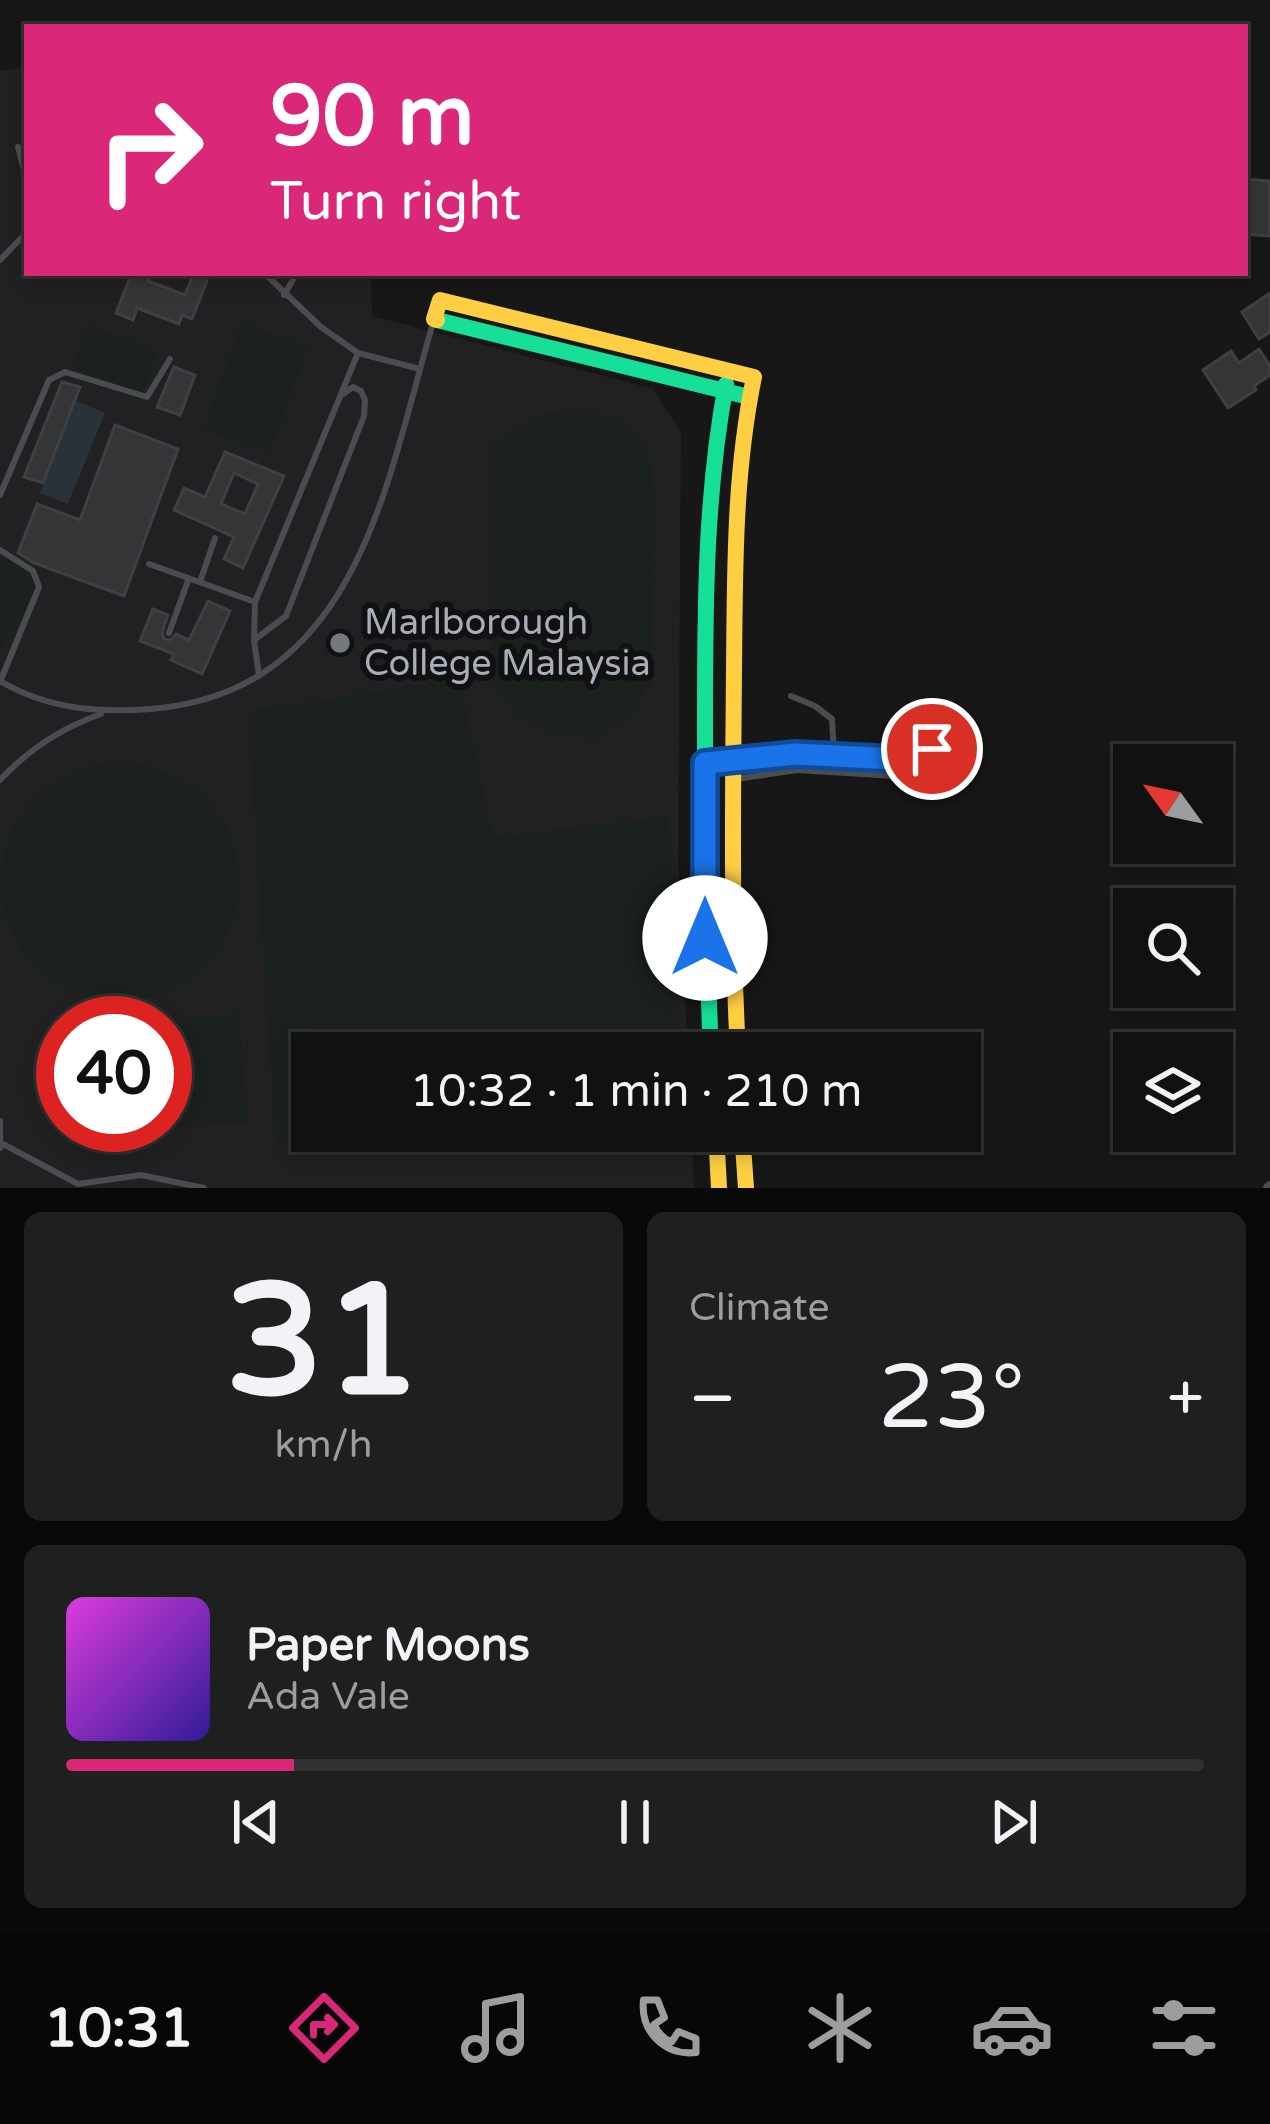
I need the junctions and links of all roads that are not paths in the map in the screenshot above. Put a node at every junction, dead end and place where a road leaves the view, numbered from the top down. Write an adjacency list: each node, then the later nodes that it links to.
1 (18, 147): 2 (lane)
2 (24, 170)
3 (24, 235): 4 (lane)
4 (0, 260)
5 (267, 276): 7 (lane)
6 (295, 276): 7 (lane)
7 (284, 295): 9 (lane)
8 (434, 319): 11 (lane); 12 (street); 13 (street)
9 (358, 353): 11 (lane); 14 (lane)
10 (170, 359): 16 (lane)
11 (420, 369): 25 (lane)
12 (729, 372): 13 (street); 15 (street)
13 (724, 392): 15 (street); 33 (street)
14 (343, 394): 22 (lane); 24 (lane)
15 (749, 397): 34 (street)
16 (0, 495)
17 (215, 538): 21 (lane)
18 (0, 550): 26 (lane)
19 (149, 564): 20 (lane)
20 (189, 578): 21 (lane); 23 (lane)
21 (200, 583): 22 (lane)
22 (255, 602): 24 (lane)
23 (169, 633)
24 (254, 640): 25 (lane)
25 (259, 676): 28 (lane)
26 (0, 681): 28 (lane)
27 (791, 696): 30 (lane)
28 (105, 712): 39 (lane)
29 (806, 754): 30 (lane); 34 (lane); 35 (lane)
30 (835, 756): 31 (lane); 36 (lane)
31 (891, 759): 32 (lane); 37 (lane)
32 (914, 760): 38 (lane); 38 (lane)
33 (705, 763): 34 (lane); 40 (street)
34 (733, 770): 35 (lane); 41 (street)
35 (804, 771): 36 (lane)
36 (835, 772): 37 (lane)
37 (890, 776): 38 (lane)
38 (912, 777)
39 (0, 780)
40 (710, 1032)
41 (737, 1032)
42 (0, 1120): 43 (lane)
43 (1, 1146): 46 (lane)
44 (717, 1152): 47 (street)
45 (743, 1152): 48 (street)
46 (204, 1188)
47 (719, 1188)
48 (746, 1188)

